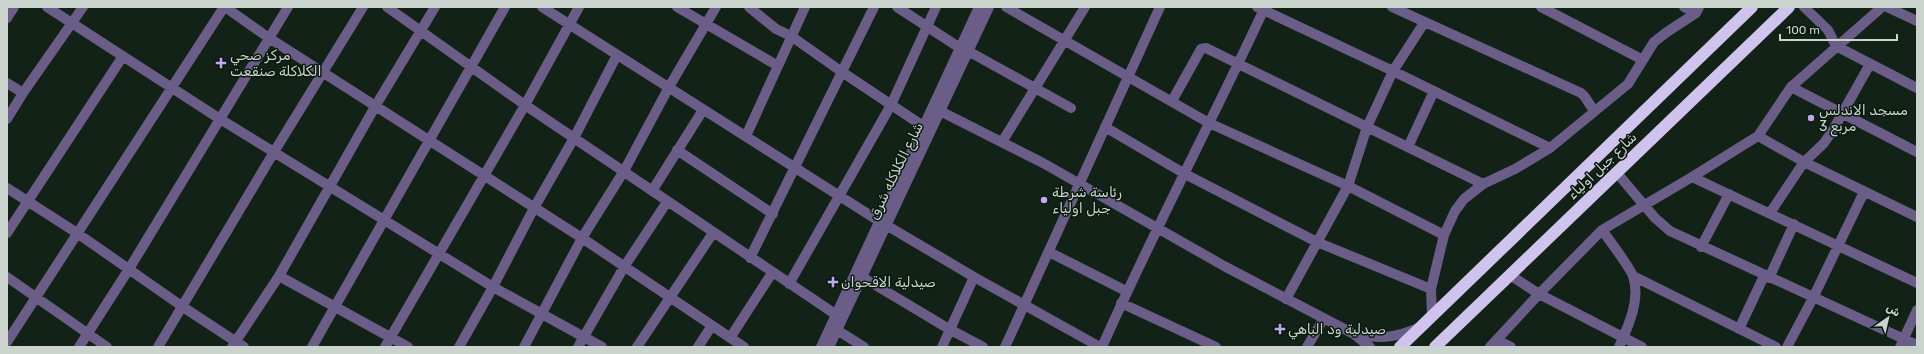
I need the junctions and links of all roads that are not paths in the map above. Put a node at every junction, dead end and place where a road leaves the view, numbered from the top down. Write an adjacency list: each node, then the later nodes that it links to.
1 (14, 7): 34 (street)
2 (47, 7): 36 (street)
3 (83, 7): 36 (street)
4 (225, 7): 43 (street); 62 (street)
5 (288, 7): 43 (street)
6 (363, 7): 55 (street)
7 (387, 7): 41 (street)
8 (435, 7): 41 (street)
9 (505, 7): 53 (street)
10 (542, 7): 38 (street)
11 (579, 7): 38 (street)
12 (677, 7): 39 (street)
13 (716, 7): 39 (street)
14 (749, 7): 42 (street)
15 (805, 7): 42 (street)
16 (874, 7): 56 (street)
17 (897, 7): 40 (street)
18 (936, 7): 40 (street)
19 (979, 7): 46 (street, شارع الكلاكله شرق)
20 (989, 7): 46 (street, شارع الكلاكله شرق)
21 (1006, 7): 44 (street)
22 (1085, 7): 44 (street)
23 (1160, 7): 57 (street)
24 (1392, 7): 37 (street)
25 (1541, 7): 49 (street)
26 (1684, 7): 33 (street)
27 (1752, 7): 157 (highway, شارع جبل اولياء)
28 (1789, 7): 94 (highway, شارع جبل اولياء)
29 (1804, 7): 45 (street)
30 (1882, 7): 45 (street)
31 (1888, 7): 35 (street)
32 (1262, 8): 50 (street); 54 (street)
33 (1698, 10): 49 (street)
34 (7, 18)
35 (1917, 22)
36 (73, 23): 47 (street); 65 (street)
37 (1424, 23): 54 (street); 73 (street)
38 (570, 24): 48 (street); 68 (street)
39 (706, 24): 52 (street); 60 (street)
40 (927, 26): 46 (street); 69 (street)
41 (420, 32): 53 (street); 67 (street)
42 (791, 36): 52 (street); 56 (street)
43 (269, 38): 55 (street); 75 (street)
44 (1065, 40): 57 (street); 63 (street)
45 (1836, 46): 51 (street); 61 (street)
46 (964, 50): 63 (street); 72 (street, شارع الكلاكله شرق); 78 (street, شارع الكلاكله شرق)
47 (123, 56): 62 (street); 107 (street)
48 (617, 56): 60 (street); 83 (street)
49 (1643, 60): 73 (street)
50 (1238, 64): 66 (street); 77 (street); 80 (street)
51 (1870, 64): 59 (street); 74 (street)
52 (778, 66): 81 (street)
53 (471, 67): 68 (street); 84 (street)
54 (1393, 71): 64 (street); 80 (street)
55 (324, 72): 67 (street); 89 (street)
56 (842, 72): 69 (street); 92 (street)
57 (1128, 76): 66 (street); 79 (street)
58 (7, 83): 65 (street)
59 (1916, 84)
60 (669, 87): 71 (street); 93 (street)
61 (1790, 87): 74 (street); 82 (street)
62 (172, 88): 75 (street); 120 (street)
63 (1035, 88): 70 (street); 85 (street)
64 (1434, 91): 86 (street); 87 (street)
65 (23, 93): 76 (street)
66 (1172, 101): 77 (street)
67 (376, 105): 84 (street); 100 (street)
68 (525, 105): 83 (street); 96 (street)
69 (891, 105): 78 (street); 106 (street)
70 (1071, 108)
71 (703, 110): 81 (street); 88 (street)
72 (940, 111): 85 (street); 115 (street, شارع الكلاكله شرق)
73 (1594, 111): 87 (street)
74 (1843, 115): 90 (street); 91 (street)
75 (220, 119): 89 (street); 131 (street)
76 (7, 120)
77 (1209, 123): 95 (street); 101 (street)
78 (923, 126): 115 (street, شارع الكلاكله شرق)
79 (1105, 127): 95 (street); 98 (street)
80 (1367, 127): 86 (street); 101 (street)
81 (746, 136): 92 (street)
82 (1758, 136): 91 (street); 97 (street)
83 (574, 138): 93 (street); 110 (street)
84 (430, 140): 96 (street); 114 (street)
85 (1002, 142): 98 (street)
86 (1408, 147): 99 (street)
87 (1550, 148): 99 (street)
88 (677, 150): 103 (street); 112 (street)
89 (274, 152): 100 (street); 153 (street)
90 (1917, 152)
91 (1804, 162): 104 (street); 111 (street)
92 (795, 166): 106 (street); 112 (street)
93 (624, 172): 103 (street); 123 (street)
94 (1617, 173): 109 (street); 133 (highway, شارع جبل اولياء)
95 (1185, 174): 117 (street); 124 (street)
96 (484, 175): 110 (street); 128 (street)
97 (1692, 178): 105 (street); 109 (street)
98 (1079, 184): 117 (street); 127 (street)
99 (1483, 184): 122 (street)
100 (329, 186): 114 (street); 134 (street)
101 (1348, 186): 122 (street); 124 (street)
102 (7, 188): 107 (street)
103 (652, 191): 108 (street)
104 (1864, 192): 113 (street); 125 (street)
105 (1729, 194): 111 (street); 126 (street)
106 (840, 196): 115 (street); 141 (street)
107 (28, 202): 119 (street); 120 (street)
108 (667, 202): 121 (street); 130 (street)
109 (1644, 205): 118 (street); 126 (street)
110 (534, 208): 123 (street); 142 (street)
111 (1770, 213): 116 (street)
112 (773, 214): 129 (street)
113 (1917, 217)
114 (384, 220): 128 (street); 152 (street)
115 (882, 223): 135 (street); 138 (street, شارع الكلاكله شرق); 155 (street, شارع الكلاكله شرق)
116 (1794, 224): 125 (street); 139 (street)
117 (1157, 229): 144 (street); 148 (street)
118 (1602, 230): 136 (street); 145 (street)
119 (7, 233)
120 (77, 233): 131 (street); 146 (street)
121 (713, 233): 129 (street); 147 (street)
122 (1444, 235): 143 (street)
123 (582, 238): 130 (street); 156 (street)
124 (1317, 242): 143 (street); 148 (street)
125 (1839, 245): 140 (street); 149 (street)
126 (1701, 247): 139 (street)
127 (1049, 252): 144 (street); 151 (street)
128 (439, 253): 142 (street); 166 (street)
129 (750, 258): 132 (street)
130 (624, 267): 147 (street); 167 (street)
131 (129, 269): 153 (street); 164 (street)
132 (772, 273): 141 (street); 168 (street)
133 (1510, 275): 145 (street); 199 (highway, شارع جبل اولياء)
134 (279, 276): 152 (street); 173 (street)
135 (974, 276): 151 (street); 162 (street)
136 (1633, 276): 161 (street); 170 (street)
137 (7, 277): 146 (street)
138 (862, 277): 162 (street); 163 (street, شارع الكلاكله شرق)
139 (1767, 277): 149 (street); 161 (street)
140 (1917, 283)
141 (788, 284): 155 (street)
142 (493, 287): 156 (street); 181 (street)
143 (1431, 289): 157 (street)
144 (1126, 291): 150 (street)
145 (1539, 294): 170 (street); 172 (street)
146 (36, 297): 164 (street); 169 (street)
147 (671, 298): 159 (street); 185 (street)
148 (1286, 298): 158 (street)
149 (1813, 298): 171 (street); 203 (street)
150 (1121, 303): 194 (street); 195 (street)
151 (1024, 304): 193 (street); 194 (street)
152 (334, 305): 166 (street); 178 (street)
153 (183, 307): 173 (street); 177 (street)
154 (1917, 310): 171 (street)
155 (835, 314): 188 (street, شارع الكلاكله شرق)
156 (543, 315): 167 (street); 182 (street)
157 (1432, 316): 160 (highway, شارع جبل اولياء)
158 (1324, 318): 165 (street); 196 (street)
159 (711, 327): 168 (street); 186 (street)
160 (1419, 328): 165 (street); 198 (highway, شارع جبل اولياء)
161 (1739, 328): 202 (street)
162 (949, 329): 191 (street); 192 (street)
163 (838, 330): 189 (street, شارع الكلاكله شرق); 190 (street)
164 (87, 334): 175 (street); 176 (street)
165 (1354, 334): 197 (street)
166 (390, 337): 179 (street); 180 (street)
167 (584, 337): 183 (street); 184 (street)
168 (730, 338): 187 (street)
169 (7, 342)
170 (1621, 342): 201 (street)
171 (1902, 343): 174 (street)
172 (1494, 344): 200 (street)
173 (237, 345)
174 (1917, 345)
175 (79, 347)
176 (106, 347)
177 (158, 347)
178 (312, 347)
179 (385, 347)
180 (408, 347)
181 (459, 347)
182 (524, 347)
183 (578, 347)
184 (602, 347)
185 (637, 347)
186 (698, 347)
187 (744, 347)
188 (821, 347)
189 (829, 347)
190 (864, 347)
191 (942, 347)
192 (983, 347)
193 (1005, 347)
194 (1101, 347)
195 (1216, 347)
196 (1307, 347)
197 (1370, 347)
198 (1400, 347)
199 (1435, 347)
200 (1511, 347)
201 (1642, 347)
202 (1776, 347)
203 (1787, 347)

